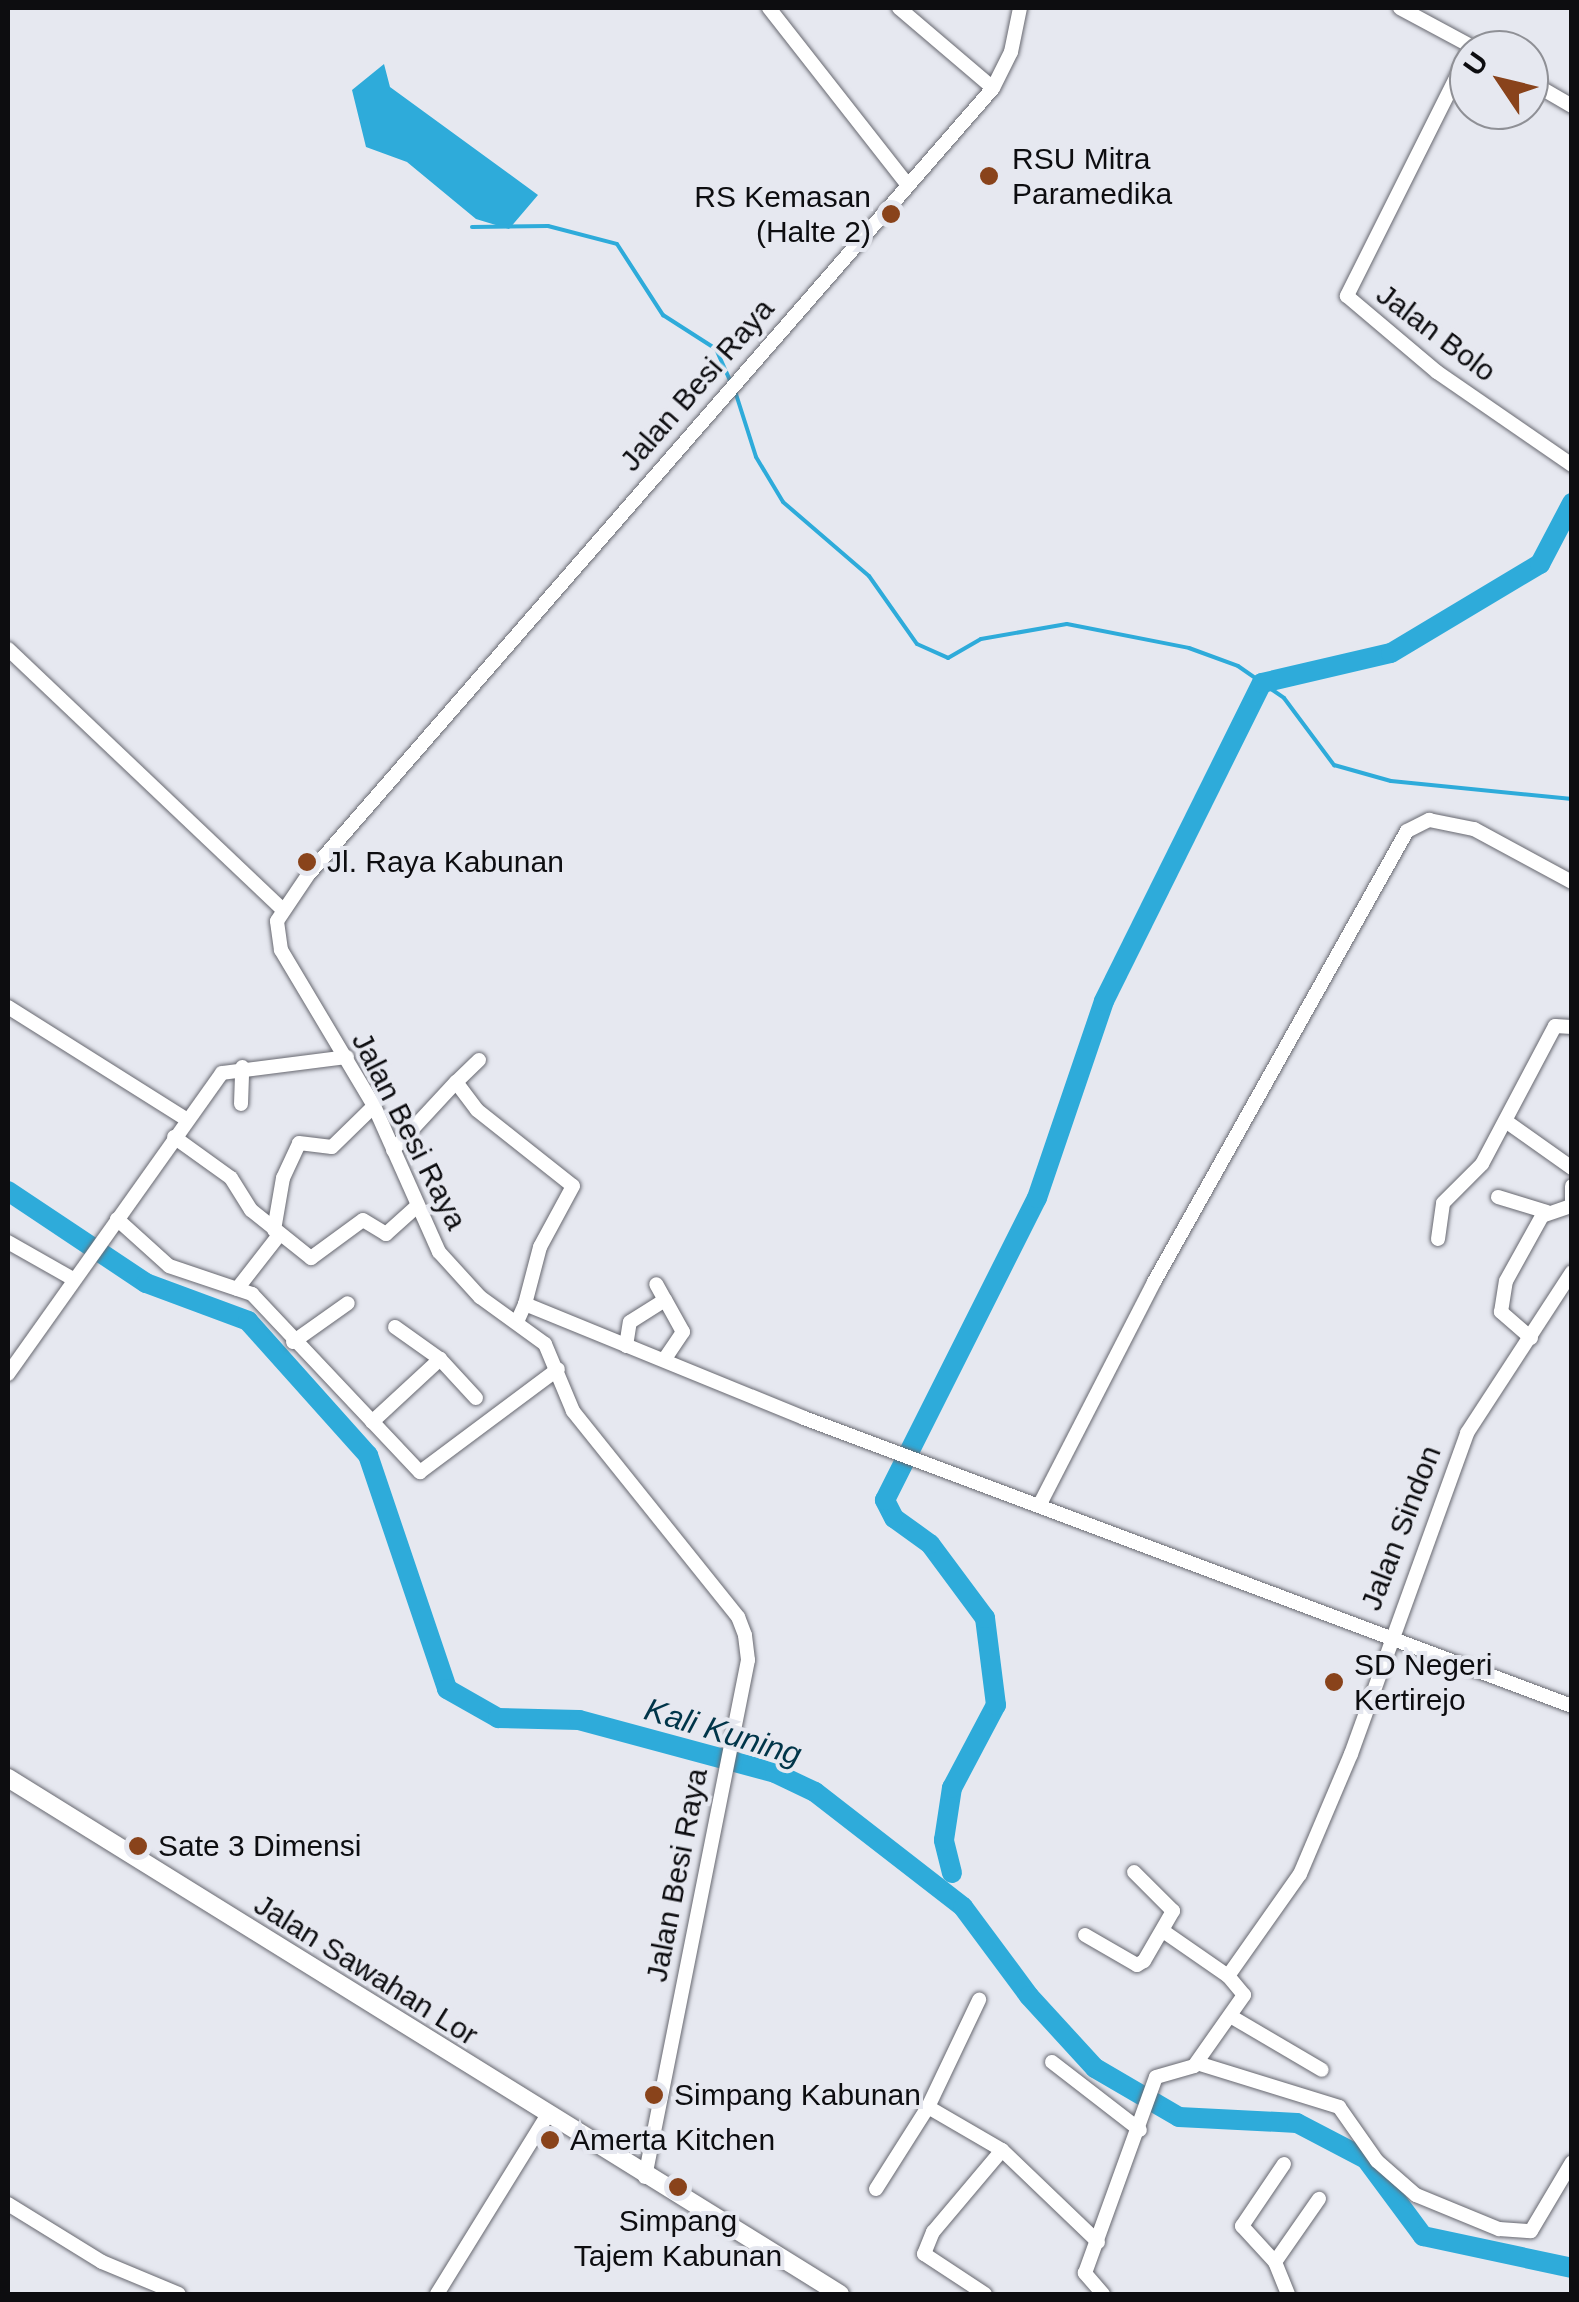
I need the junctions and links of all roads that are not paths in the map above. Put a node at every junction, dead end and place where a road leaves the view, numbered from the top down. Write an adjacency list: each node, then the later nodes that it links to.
1 (899, 8): 6 (street)
2 (1400, 8): 5 (street)
3 (775, 10): 10 (street)
4 (1016, 10): 6 (street, Jalan Besi Raya)
5 (1449, 36)
6 (992, 88): 10 (street, Jalan Besi Raya)
7 (1549, 93): 9 (street)
8 (1449, 94): 11 (street, Jalan Bolo)
9 (1572, 106)
10 (908, 185): 14 (street, Jalan Besi Raya)
11 (1572, 465)
12 (8, 648): 14 (street)
13 (1572, 882): 56 (street)
14 (282, 909): 17 (street, Jalan Besi Raya)
15 (8, 1007): 23 (street)
16 (1572, 1028): 24 (street)
17 (346, 1057): 19 (street); 22 (street, Jalan Besi Raya)
18 (478, 1060): 20 (street)
19 (242, 1067): 21 (street); 23 (street)
20 (456, 1082): 26 (street); 44 (street)
21 (242, 1104)
22 (374, 1106): 26 (street, Jalan Besi Raya); 34 (street)
23 (186, 1119): 25 (street)
24 (1507, 1122): 27 (street); 35 (street)
25 (174, 1137): 33 (street); 34 (street)
26 (393, 1150): 31 (street, Jalan Besi Raya)
27 (1572, 1168)
28 (1572, 1186): 30 (street)
29 (1498, 1197): 32 (street)
30 (1571, 1206): 32 (street)
31 (416, 1207): 34 (street); 45 (street, Jalan Besi Raya)
32 (1547, 1212): 47 (street)
33 (117, 1220): 38 (street); 40 (street)
34 (277, 1232): 40 (street)
35 (1438, 1239)
36 (8, 1242): 38 (street)
37 (1572, 1272): 42 (street, Jalan Sindon)
38 (73, 1279): 53 (street)
39 (656, 1284): 41 (street)
40 (238, 1289): 48 (street)
41 (665, 1300): 49 (street); 51 (street)
42 (1565, 1301): 47 (street, Jalan Sindon)
43 (348, 1302): 48 (street)
44 (525, 1304): 45 (street); 49 (street)
45 (516, 1322): 52 (street, Jalan Besi Raya)
46 (396, 1327): 50 (street)
47 (1532, 1338): 57 (street, Jalan Sindon)
48 (293, 1342): 55 (street)
49 (626, 1346): 51 (street)
50 (440, 1359): 54 (street); 55 (street)
51 (664, 1360): 56 (street)
52 (558, 1369): 55 (street); 75 (street, Jalan Besi Raya)
53 (8, 1374)
54 (476, 1398)
55 (372, 1422)
56 (1041, 1502): 57 (street)
57 (1390, 1635): 58 (street); 63 (street, Jalan Sindon)
58 (1572, 1706)
59 (8, 1778): 70 (main road, Jalan Sawahan Lor)
60 (1134, 1872): 61 (street)
61 (1163, 1931): 62 (street); 63 (street)
62 (1084, 1935)
63 (1228, 1976): 65 (street)
64 (979, 2000): 69 (street)
65 (1232, 2017): 67 (street); 68 (street)
66 (1052, 2062): 71 (street)
67 (1197, 2063): 71 (street); 73 (street)
68 (1322, 2070)
69 (928, 2108): 72 (street); 76 (street)
70 (548, 2114): 75 (main road, Jalan Sawahan Lor); 82 (street)
71 (1141, 2125): 79 (street)
72 (1002, 2150): 79 (street); 84 (street)
73 (1572, 2162)
74 (1284, 2164): 80 (street)
75 (646, 2177): 83 (main road)
76 (876, 2189)
77 (1318, 2199): 80 (street)
78 (8, 2204): 81 (street)
79 (1098, 2242): 85 (street)
80 (1275, 2262): 86 (street)
81 (180, 2294)
82 (437, 2294)
83 (840, 2294)
84 (985, 2294)
85 (1104, 2294)
86 (1288, 2294)

